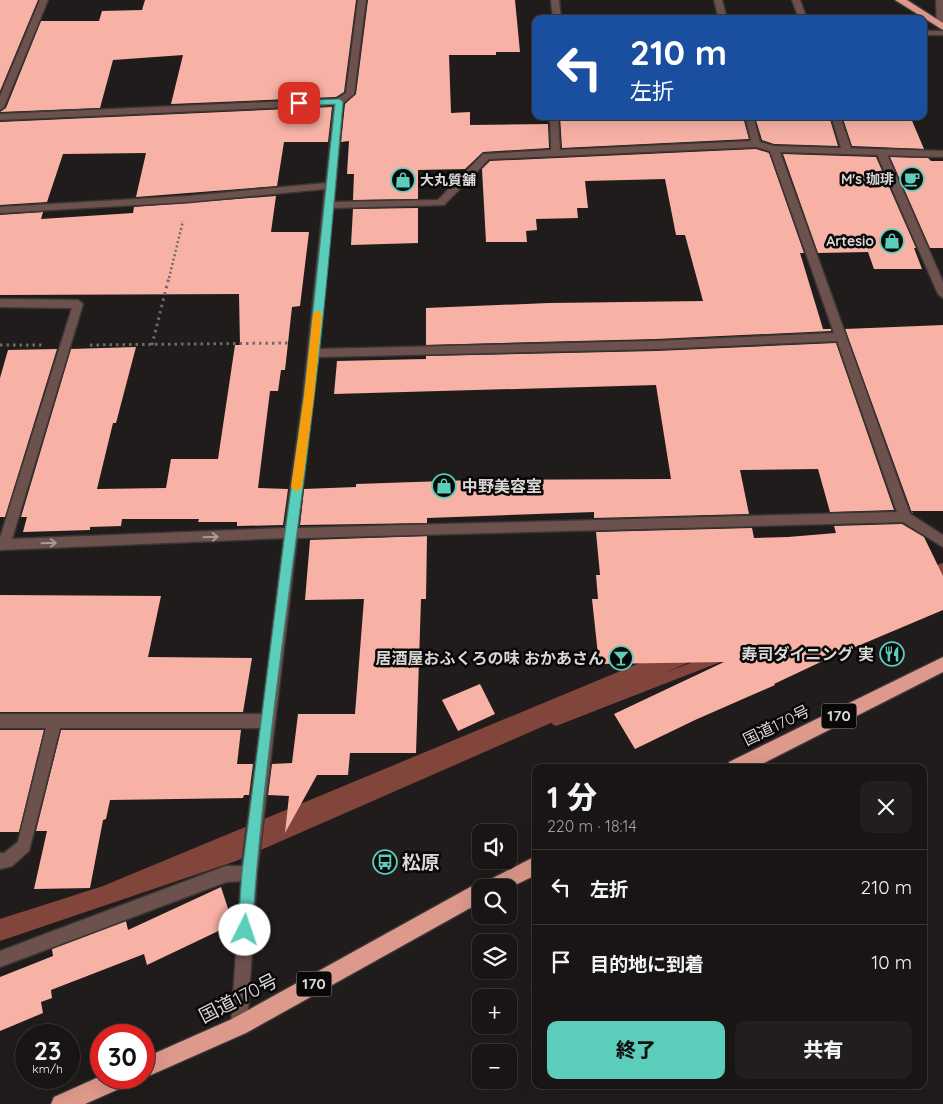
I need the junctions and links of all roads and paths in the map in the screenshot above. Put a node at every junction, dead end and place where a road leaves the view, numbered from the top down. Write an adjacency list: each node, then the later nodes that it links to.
1 (44, 0): 16 (street)
2 (362, 0): 15 (street)
3 (555, 0): 8 (street)
4 (718, 0): 9 (street)
5 (796, 0): 10 (street)
6 (900, 0): 11 (highway)
7 (940, 0): 13 (street)
8 (557, 15)
9 (722, 15)
10 (802, 15)
11 (922, 15)
12 (927, 18): 13 (highway)
13 (942, 28): 14 (street)
14 (927, 32)
15 (339, 102): 17 (street); 27 (street)
16 (0, 107)
17 (0, 117)
18 (554, 120): 25 (street)
19 (750, 120): 21 (street)
20 (836, 120): 23 (street)
21 (756, 144): 22 (street); 25 (street)
22 (774, 149): 23 (street); 33 (street)
23 (847, 151): 24 (street)
24 (881, 152): 26 (street); 31 (street)
25 (556, 153): 29 (street)
26 (943, 154)
27 (330, 186): 28 (street); 29 (street)
28 (188, 199): 30 (street); 36 (path)
29 (328, 205): 37 (street)
30 (0, 210)
31 (943, 294)
32 (0, 303): 35 (street)
33 (840, 337): 37 (street); 38 (street)
34 (0, 345): 35 (path)
35 (66, 345): 36 (path); 41 (street)
36 (152, 345): 37 (path)
37 (314, 348): 39 (street)
38 (905, 518): 39 (street); 40 (street)
39 (290, 533): 41 (street, one-way to 39); 44 (street)
40 (943, 542)
41 (2, 545)
42 (943, 664): 46 (highway, 国道170号 / 170)
43 (0, 721): 45 (street)
44 (268, 721): 45 (street); 48 (street)
45 (54, 722): 47 (street)
46 (743, 764)
47 (0, 861)
48 (250, 866): 52 (street); 53 (street)
49 (532, 867): 50 (highway)
50 (508, 879)
51 (472, 897): 53 (highway, 国道170号 / 170)
52 (0, 959)
53 (239, 1026): 54 (highway, 国道170号 / 170)
54 (155, 1063)
55 (96, 1089): 56 (highway)
56 (61, 1104)

